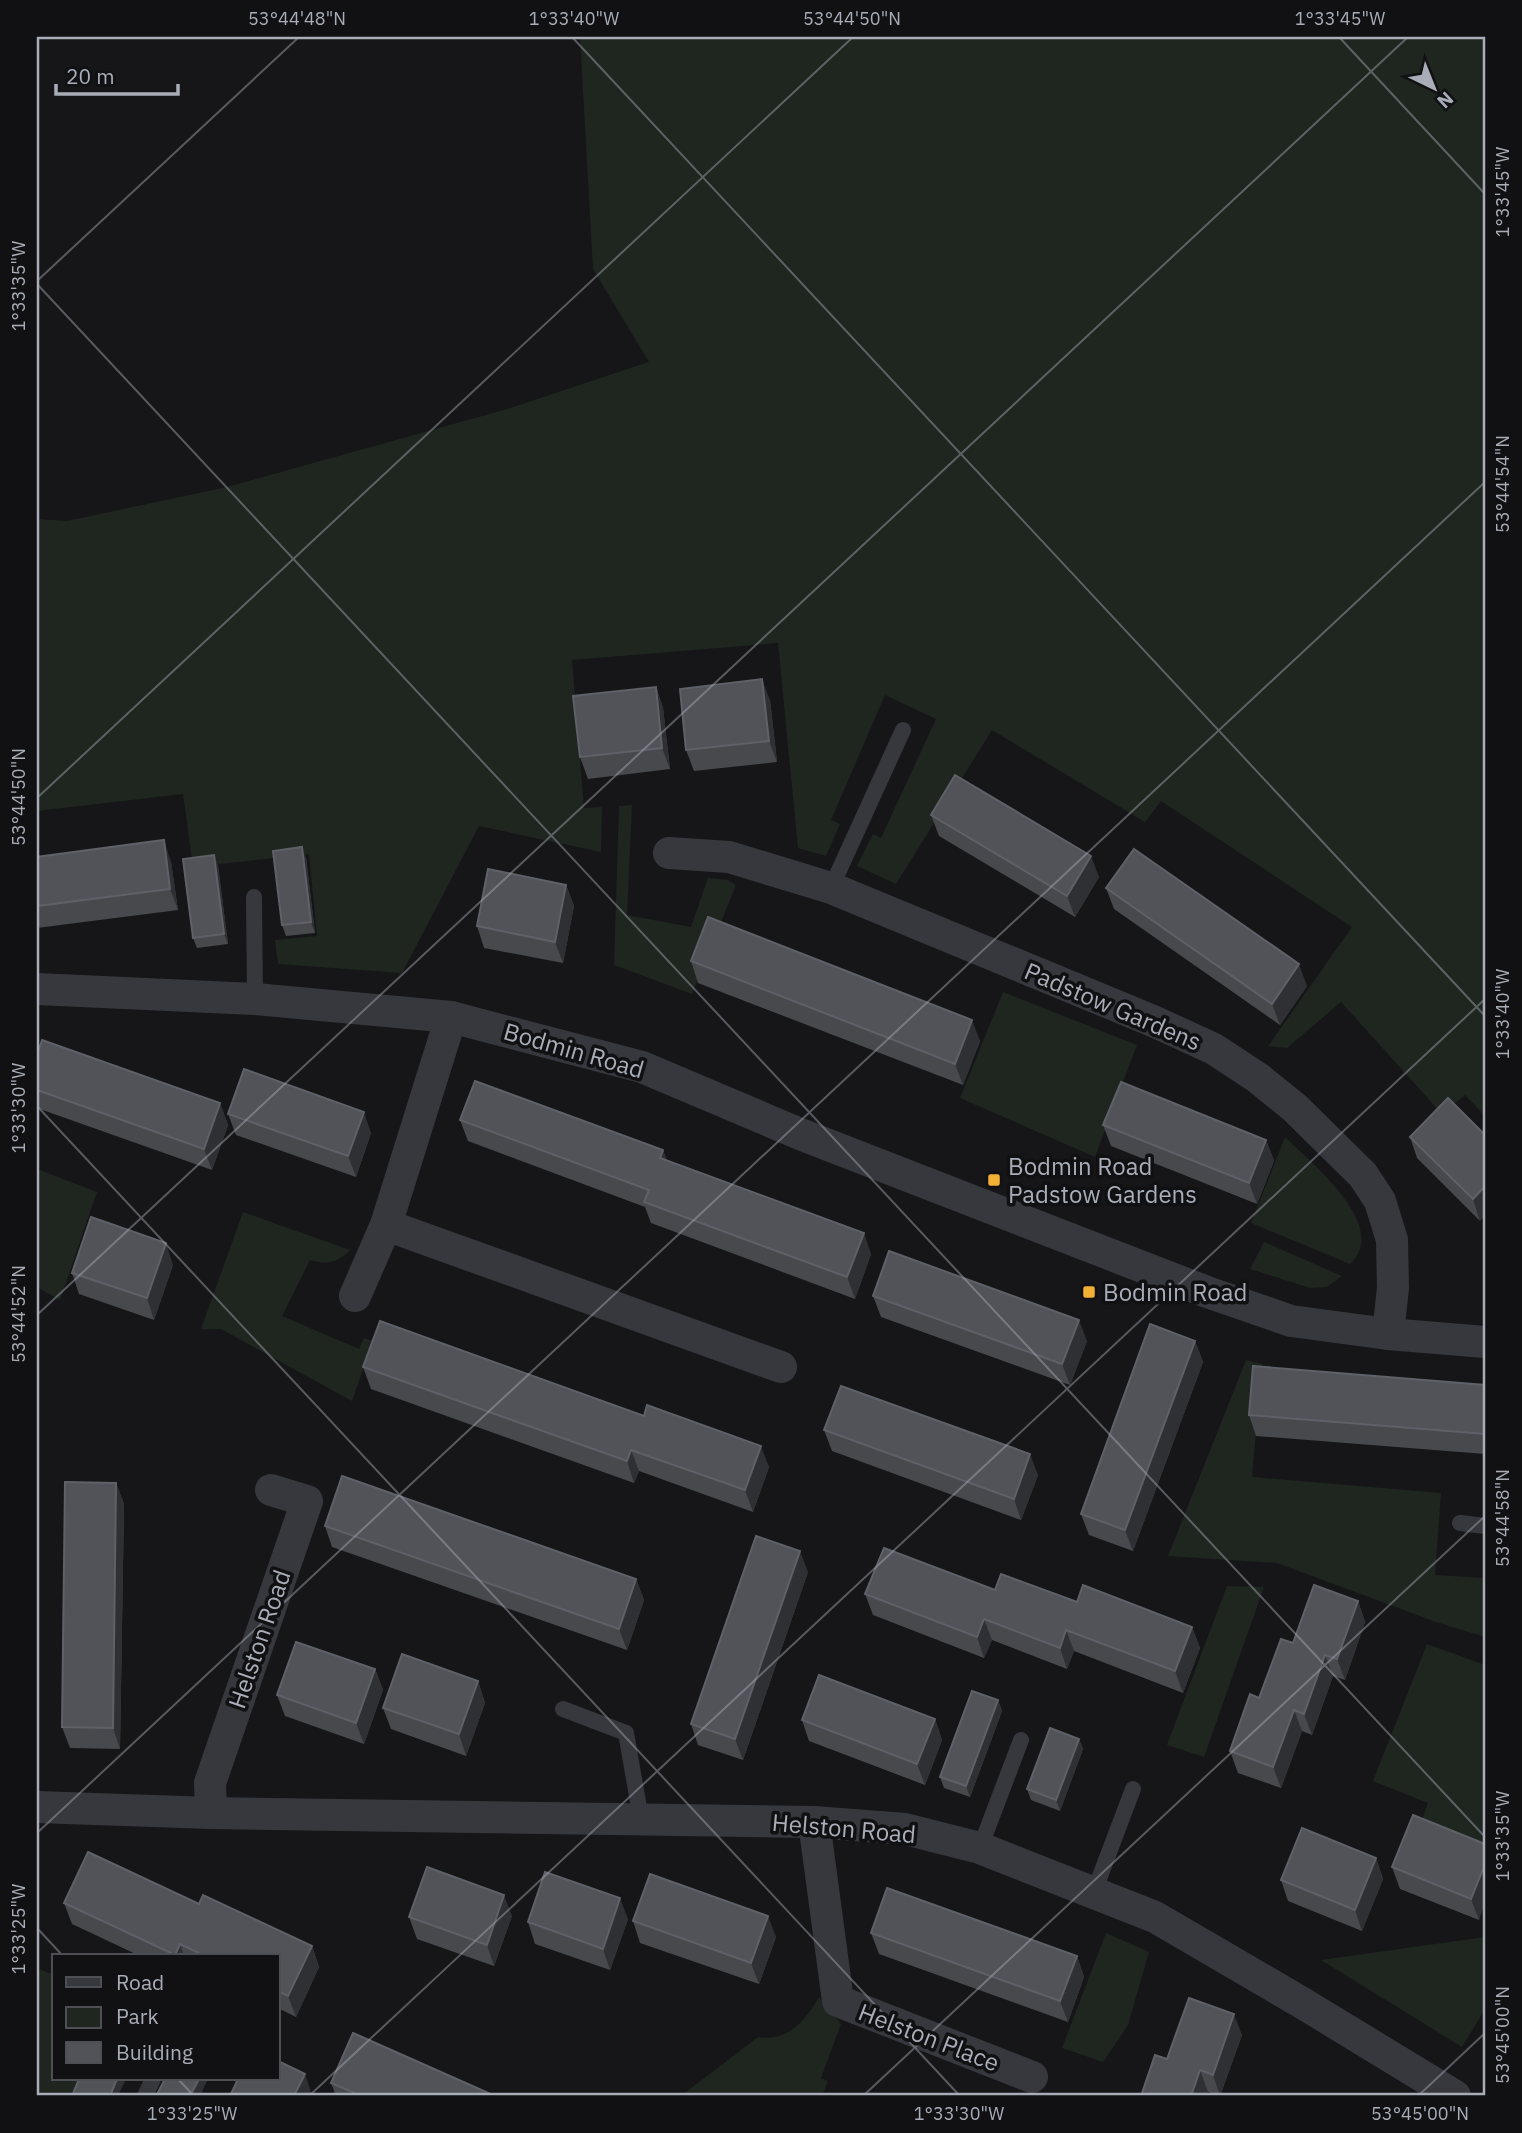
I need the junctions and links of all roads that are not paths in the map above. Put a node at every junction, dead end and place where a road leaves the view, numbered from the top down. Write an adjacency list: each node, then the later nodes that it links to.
1 (903, 730): 3 (lane)
2 (669, 853): 3 (street, Padstow Gardens)
3 (831, 888): 10 (street, Padstow Gardens)
4 (254, 897): 6 (lane)
5 (37, 989): 6 (street, Bodmin Road)
6 (255, 999): 7 (street, Bodmin Road)
7 (451, 1017): 8 (street); 10 (street, Bodmin Road)
8 (386, 1225): 9 (street); 12 (street)
9 (355, 1296)
10 (1388, 1334): 11 (street, Bodmin Road)
11 (1485, 1342)
12 (782, 1367)
13 (271, 1490): 20 (street, Helston Road)
14 (1460, 1523): 15 (lane)
15 (1485, 1526)
16 (563, 1709): 21 (lane)
17 (1021, 1740): 23 (lane)
18 (1132, 1789): 24 (lane)
19 (37, 1807): 20 (street, Helston Road)
20 (211, 1813): 21 (street, Helston Road)
21 (641, 1819): 22 (street, Helston Road)
22 (814, 1822): 23 (street, Helston Road); 25 (street, Helston Place)
23 (980, 1848): 24 (street, Helston Road)
24 (1094, 1892): 28 (street, Helston Road)
25 (1032, 2077)
26 (153, 2080): 27 (lane)
27 (145, 2096)
28 (1455, 2096)

